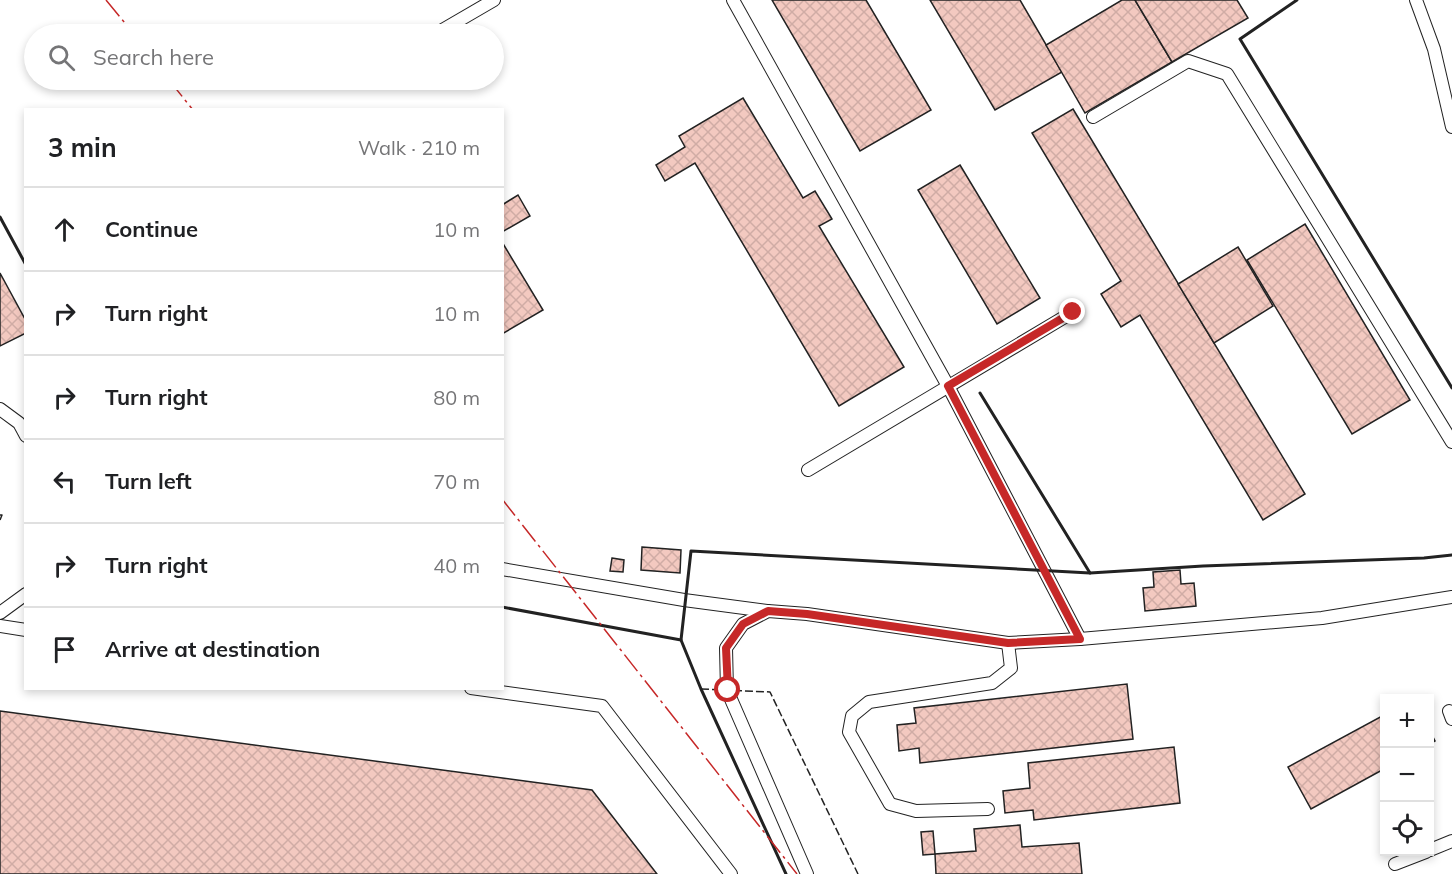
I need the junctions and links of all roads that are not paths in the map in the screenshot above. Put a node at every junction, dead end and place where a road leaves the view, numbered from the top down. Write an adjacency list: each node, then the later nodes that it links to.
1 (494, 0): 4 (lane)
2 (733, 0): 8 (lane)
3 (1416, 0): 6 (lane)
4 (453, 24)
5 (1093, 117): 11 (lane)
6 (1452, 127)
7 (1073, 312): 8 (lane)
8 (948, 386): 12 (lane); 20 (lane)
9 (0, 409): 10 (lane)
10 (24, 433)
11 (1452, 442)
12 (808, 470)
13 (504, 569): 16 (lane)
14 (24, 595): 17 (lane)
15 (1452, 597): 20 (lane)
16 (768, 611): 21 (lane); 29 (lane)
17 (0, 613)
18 (0, 626): 19 (lane)
19 (24, 630)
20 (1080, 639): 21 (lane)
21 (1008, 643): 23 (lane)
22 (486, 690): 28 (lane)
23 (988, 809)
24 (1452, 841): 25 (lane)
25 (1434, 848)
26 (1415, 856): 27 (lane)
27 (1395, 864)
28 (731, 874)
29 (807, 874)

